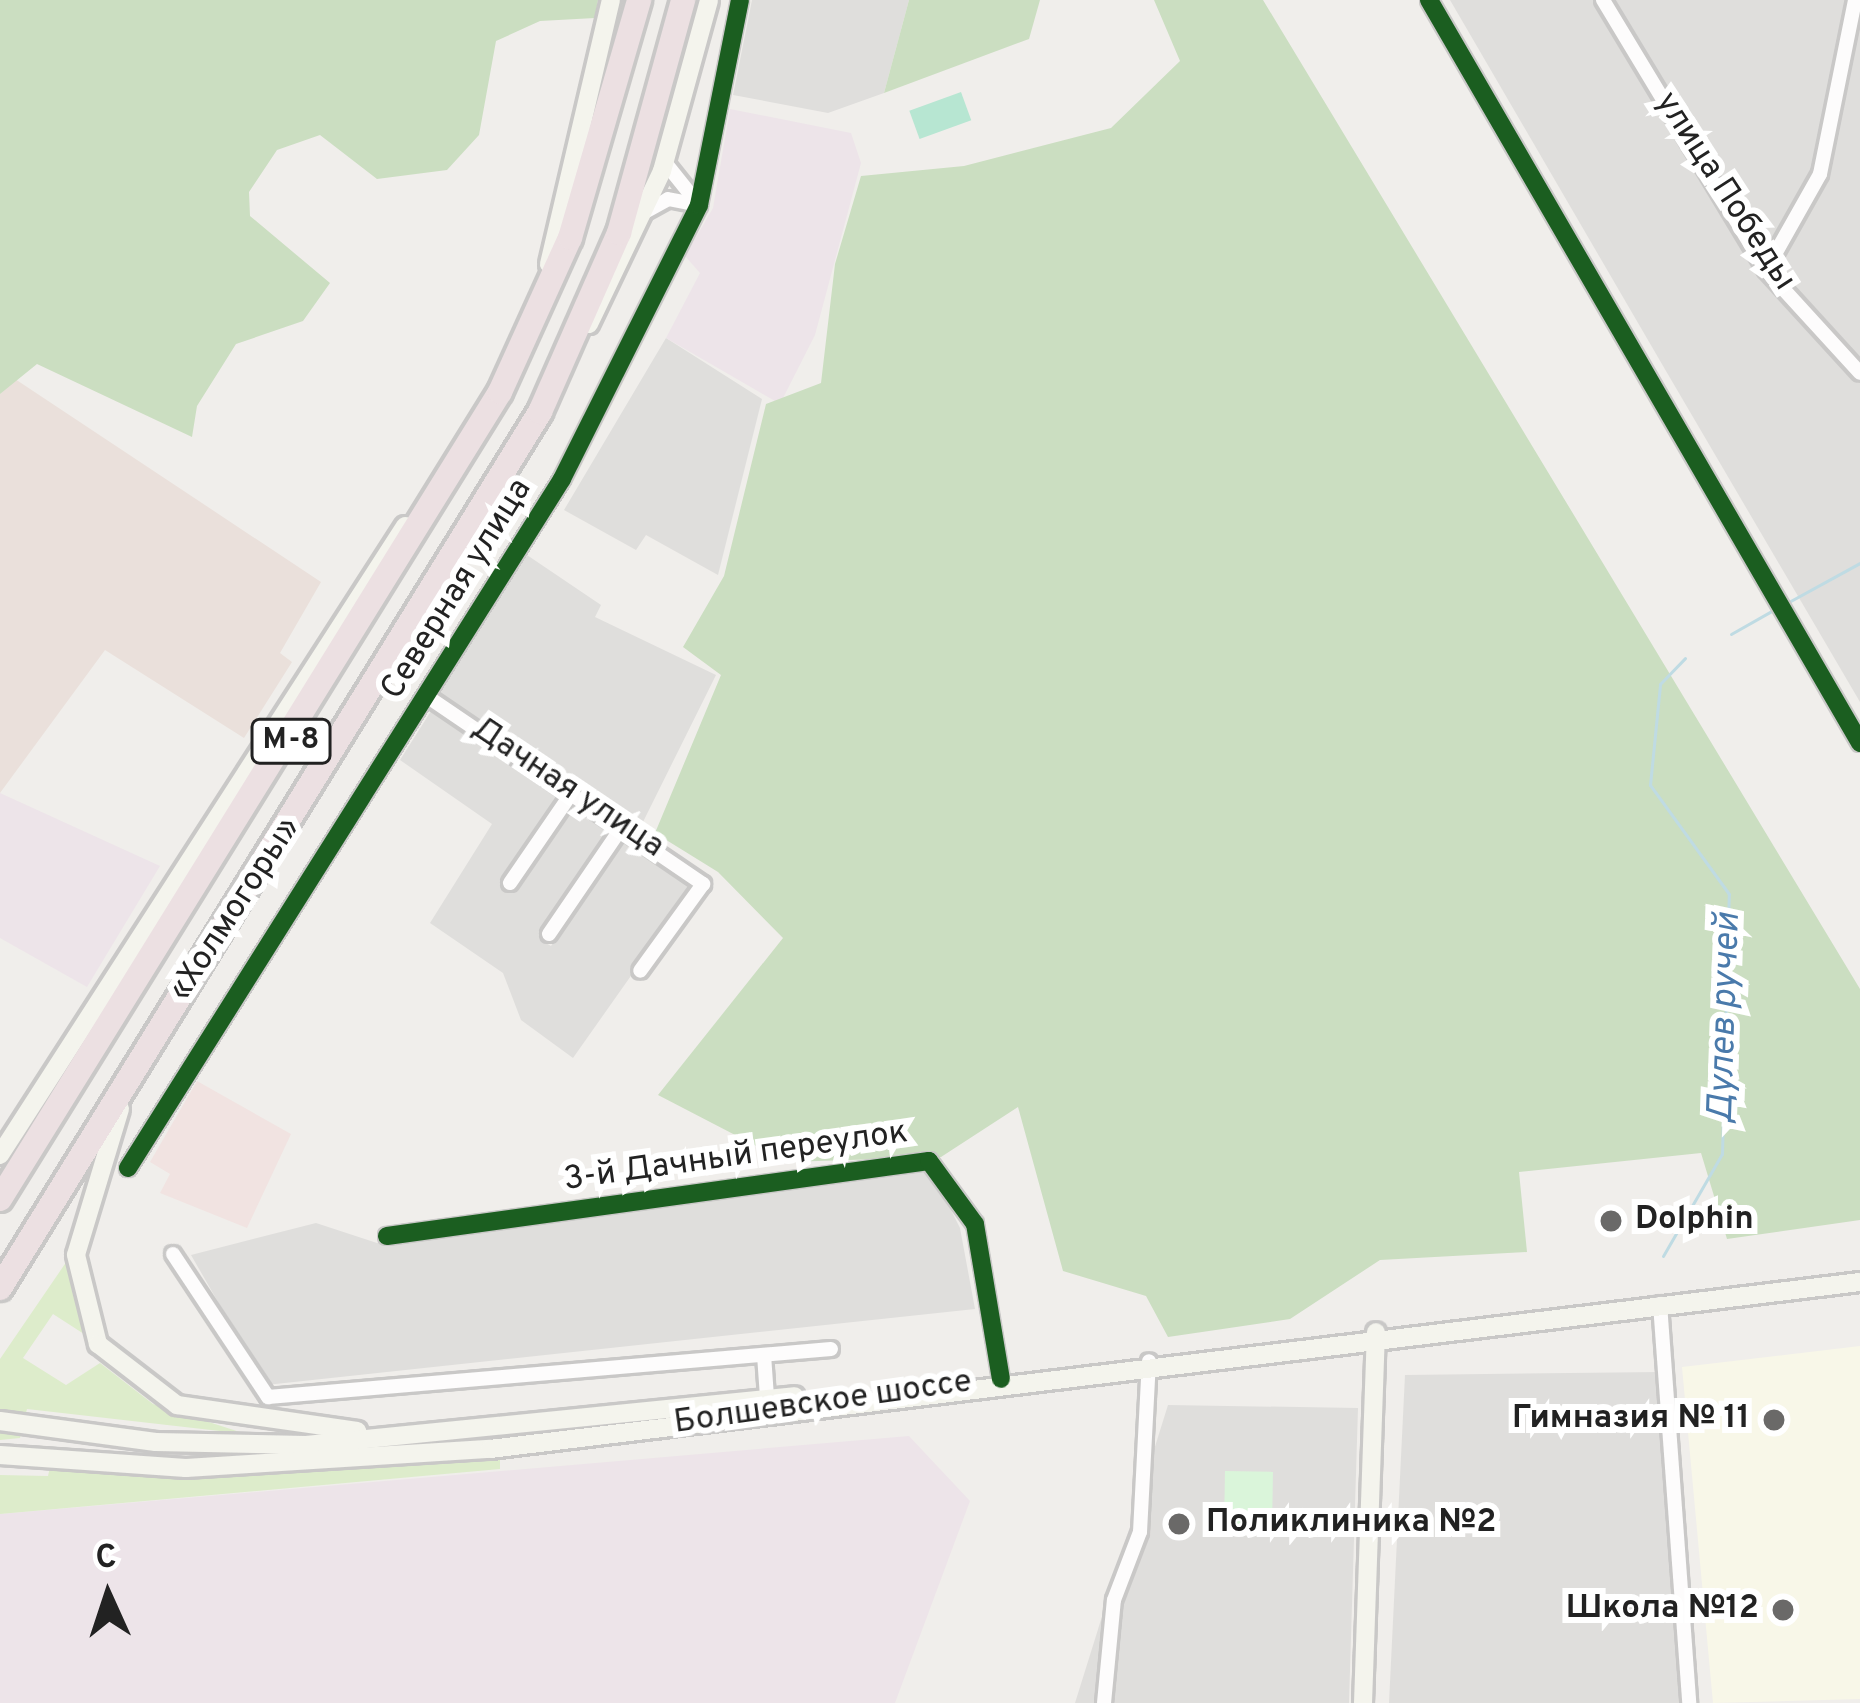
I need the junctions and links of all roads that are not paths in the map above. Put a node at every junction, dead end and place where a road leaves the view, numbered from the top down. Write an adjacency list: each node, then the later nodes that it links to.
1 (611, 0): 13 (main road)
2 (639, 0): 13 (highway, «Холмогоры» / М-8)
3 (682, 0): 15 (highway, «Холмогоры» / М-8)
4 (709, 0): 9 (main road)
5 (740, 0): 10 (street, Северная улица)
6 (1429, 0): 18 (street)
7 (1603, 0): 12 (street, улица Победы)
8 (1855, 0): 12 (street)
9 (667, 156): 10 (street); 11 (main road)
10 (699, 205): 11 (street); 17 (street, Северная улица)
11 (646, 212): 15 (main road)
12 (1766, 271): 14 (street, улица Победы)
13 (536, 318): 16 (highway, «Холмогоры» / М-8)
14 (1860, 373)
15 (559, 375): 24 (highway, «Холмогоры» / М-8)
16 (475, 438): 25 (main road); 27 (highway, «Холмогоры» / М-8)
17 (428, 697): 19 (street, Дачная улица); 26 (street, Северная улица)
18 (1860, 742)
19 (573, 791): 20 (street, Дачная улица); 21 (street)
20 (624, 824): 22 (street); 23 (street, Дачная улица)
21 (510, 883)
22 (549, 934)
23 (640, 970)
24 (142, 1057): 30 (highway, «Холмогоры» / М-8); 43 (main road)
25 (0, 1155)
26 (128, 1168)
27 (0, 1199)
28 (387, 1236): 39 (street, 3-й Дачный переулок)
29 (173, 1254): 37 (street)
30 (15, 1264): 32 (highway, «Холмогоры» / М-8); 33 (main road)
31 (1860, 1282): 34 (main road, Болшевское шоссе)
32 (0, 1288)
33 (0, 1298)
34 (1660, 1304): 35 (main road, Болшевское шоссе); 47 (street)
35 (1376, 1333): 38 (main road, Болшевское шоссе); 46 (main road)
36 (831, 1349): 37 (street)
37 (764, 1355): 41 (street)
38 (1149, 1361): 39 (main road, Болшевское шоссе); 45 (street)
39 (1001, 1379): 40 (main road, Болшевское шоссе)
40 (882, 1393): 41 (main road); 44 (main road, Болшевское шоссе)
41 (767, 1397): 43 (main road)
42 (0, 1421): 43 (main road)
43 (464, 1429)
44 (0, 1455)
45 (1104, 1703)
46 (1363, 1703)
47 (1689, 1703)

